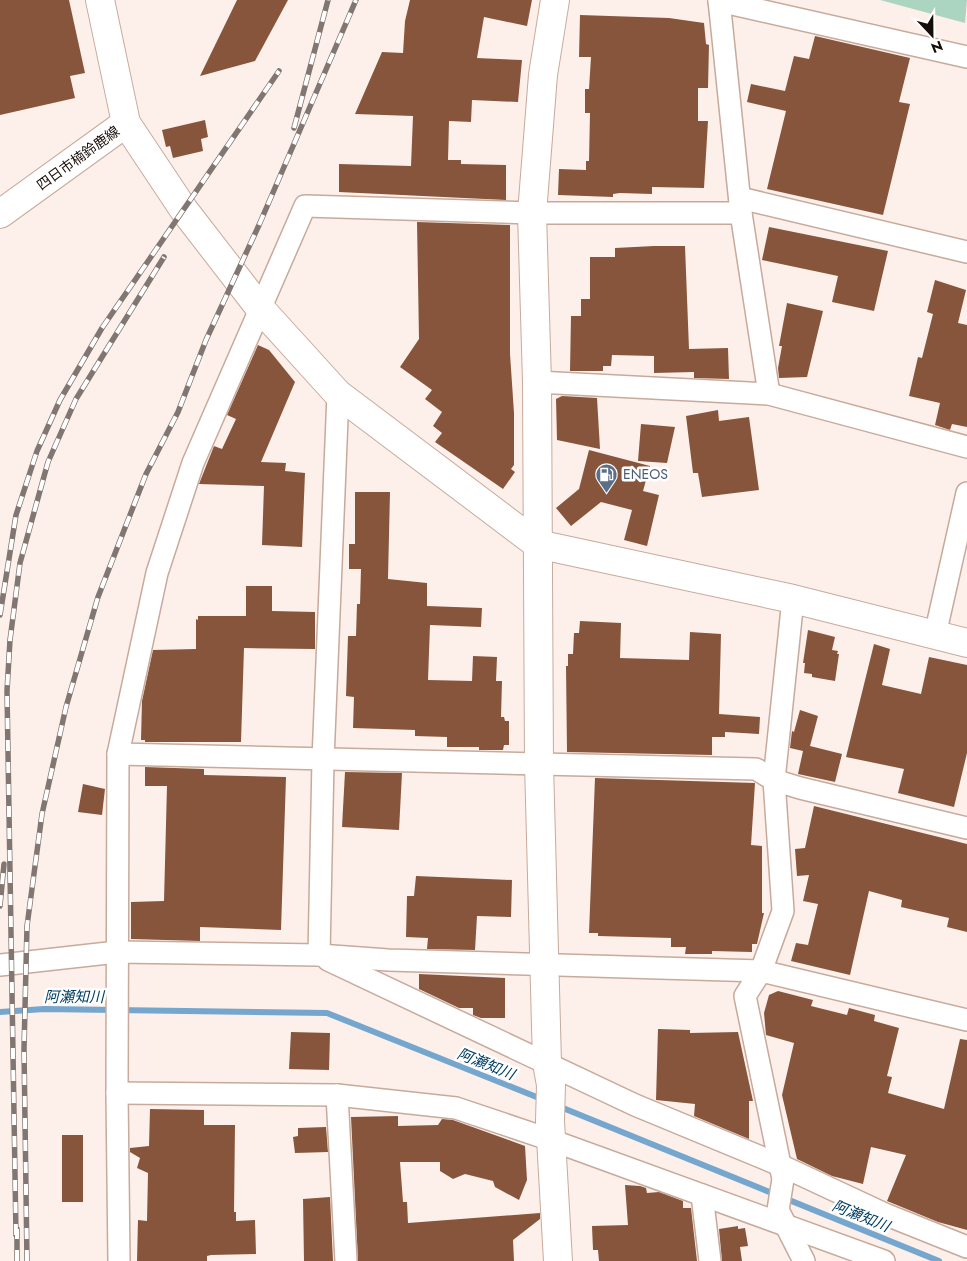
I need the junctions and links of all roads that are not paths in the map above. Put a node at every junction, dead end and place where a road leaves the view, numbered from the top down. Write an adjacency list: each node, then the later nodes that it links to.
1 (100, 0): 5 (street, 四日市楠鈴鹿線)
2 (555, 0): 7 (street)
3 (719, 1): 4 (street); 6 (street)
4 (967, 56)
5 (126, 123): 8 (street, 四日市楠鈴鹿線); 10 (street)
6 (741, 206): 7 (street); 9 (street); 13 (street)
7 (532, 213): 10 (street); 11 (street)
8 (0, 214)
9 (967, 252)
10 (260, 307): 12 (street); 20 (street)
11 (537, 382): 13 (street); 16 (street)
12 (338, 394): 16 (street); 21 (street)
13 (768, 394): 14 (street)
14 (967, 447)
15 (967, 493): 18 (street)
16 (537, 544): 17 (street); 22 (street)
17 (793, 599): 18 (street); 23 (street)
18 (935, 635): 19 (street)
19 (967, 642)
20 (118, 754): 21 (street); 25 (street)
21 (323, 760): 22 (street); 26 (street)
22 (539, 764): 23 (street); 28 (street)
23 (774, 780): 24 (street); 29 (street)
24 (967, 828)
25 (117, 952): 26 (street); 27 (street); 32 (street)
26 (319, 955): 28 (street); 31 (street)
27 (0, 965)
28 (546, 965): 29 (street); 31 (street)
29 (761, 971): 30 (street); 35 (street)
30 (967, 1020)
31 (549, 1074): 34 (street); 35 (street)
32 (117, 1086): 33 (street); 39 (street)
33 (337, 1095): 34 (street); 40 (street)
34 (551, 1130): 36 (street); 41 (street)
35 (782, 1172): 37 (street); 38 (street)
36 (702, 1195): 37 (street); 42 (street)
37 (781, 1218): 43 (street); 44 (street)
38 (967, 1247)
39 (119, 1261)
40 (346, 1261)
41 (558, 1261)
42 (710, 1261)
43 (804, 1261)
44 (884, 1261)

